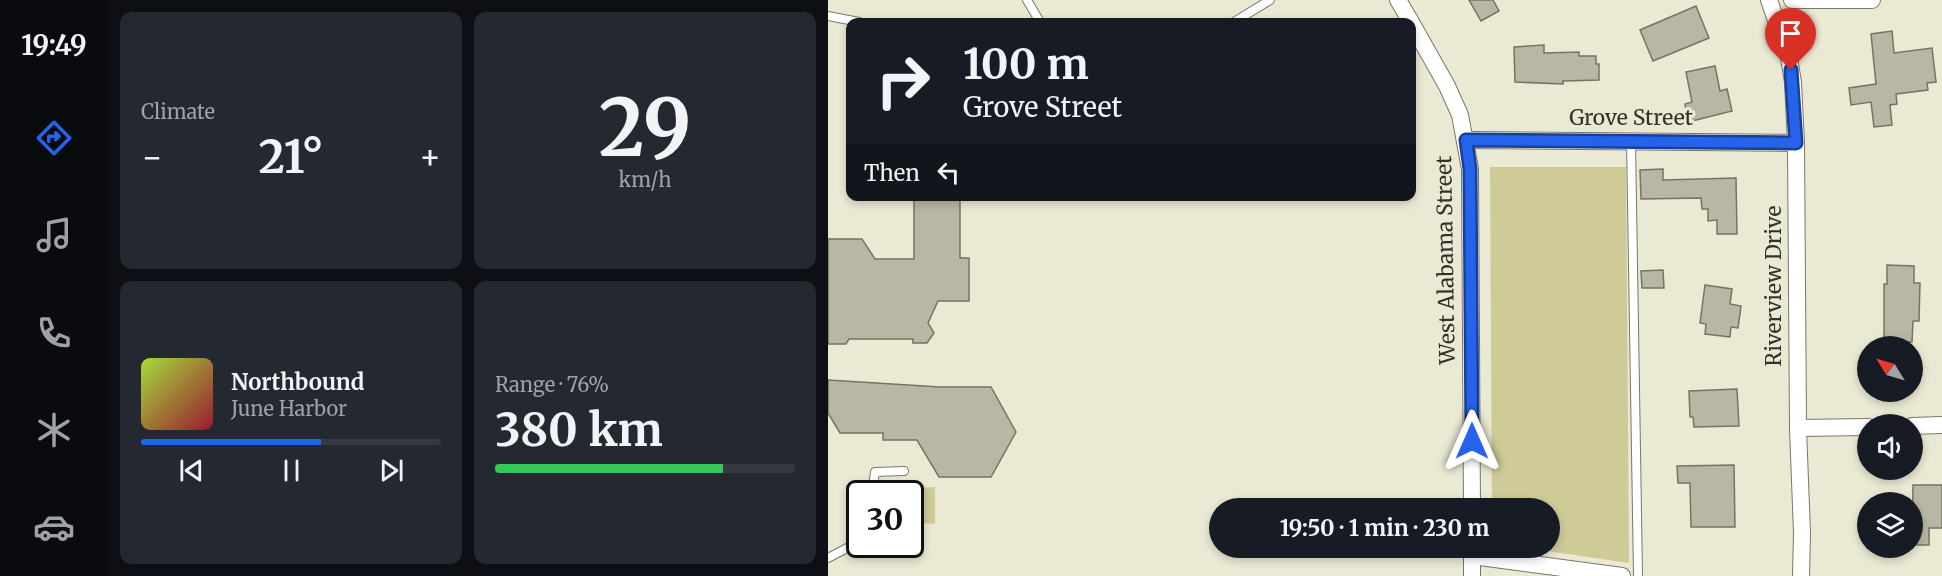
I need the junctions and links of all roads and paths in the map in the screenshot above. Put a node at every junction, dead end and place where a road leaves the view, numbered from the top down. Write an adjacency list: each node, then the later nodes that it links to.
1 (1027, 0): 8 (lane)
2 (1270, 0): 9 (lane)
3 (1398, 0): 10 (street, West Alabama Street)
4 (1769, 0): 15 (street, Riverview Drive)
5 (1792, 0): 6 (street)
6 (1872, 0)
7 (828, 16): 11 (lane)
8 (1038, 18)
9 (1241, 18)
10 (1408, 18)
11 (846, 19)
12 (1416, 32): 13 (street, West Alabama Street)
13 (1466, 140): 14 (street, Grove Street); 22 (street, West Alabama Street)
14 (1631, 140): 15 (street, Grove Street); 29 (lane)
15 (1796, 143): 19 (street, Riverview Drive)
16 (1942, 425): 17 (street)
17 (1923, 426)
18 (1857, 427): 19 (street)
19 (1798, 428): 30 (street, Riverview Drive)
20 (904, 471): 21 (lane)
21 (873, 480)
22 (1472, 498)
23 (846, 549): 24 (lane)
24 (828, 558)
25 (1472, 558): 27 (street)
26 (1510, 558): 28 (street)
27 (1472, 576)
28 (1622, 576)
29 (1638, 576)
30 (1801, 576)

